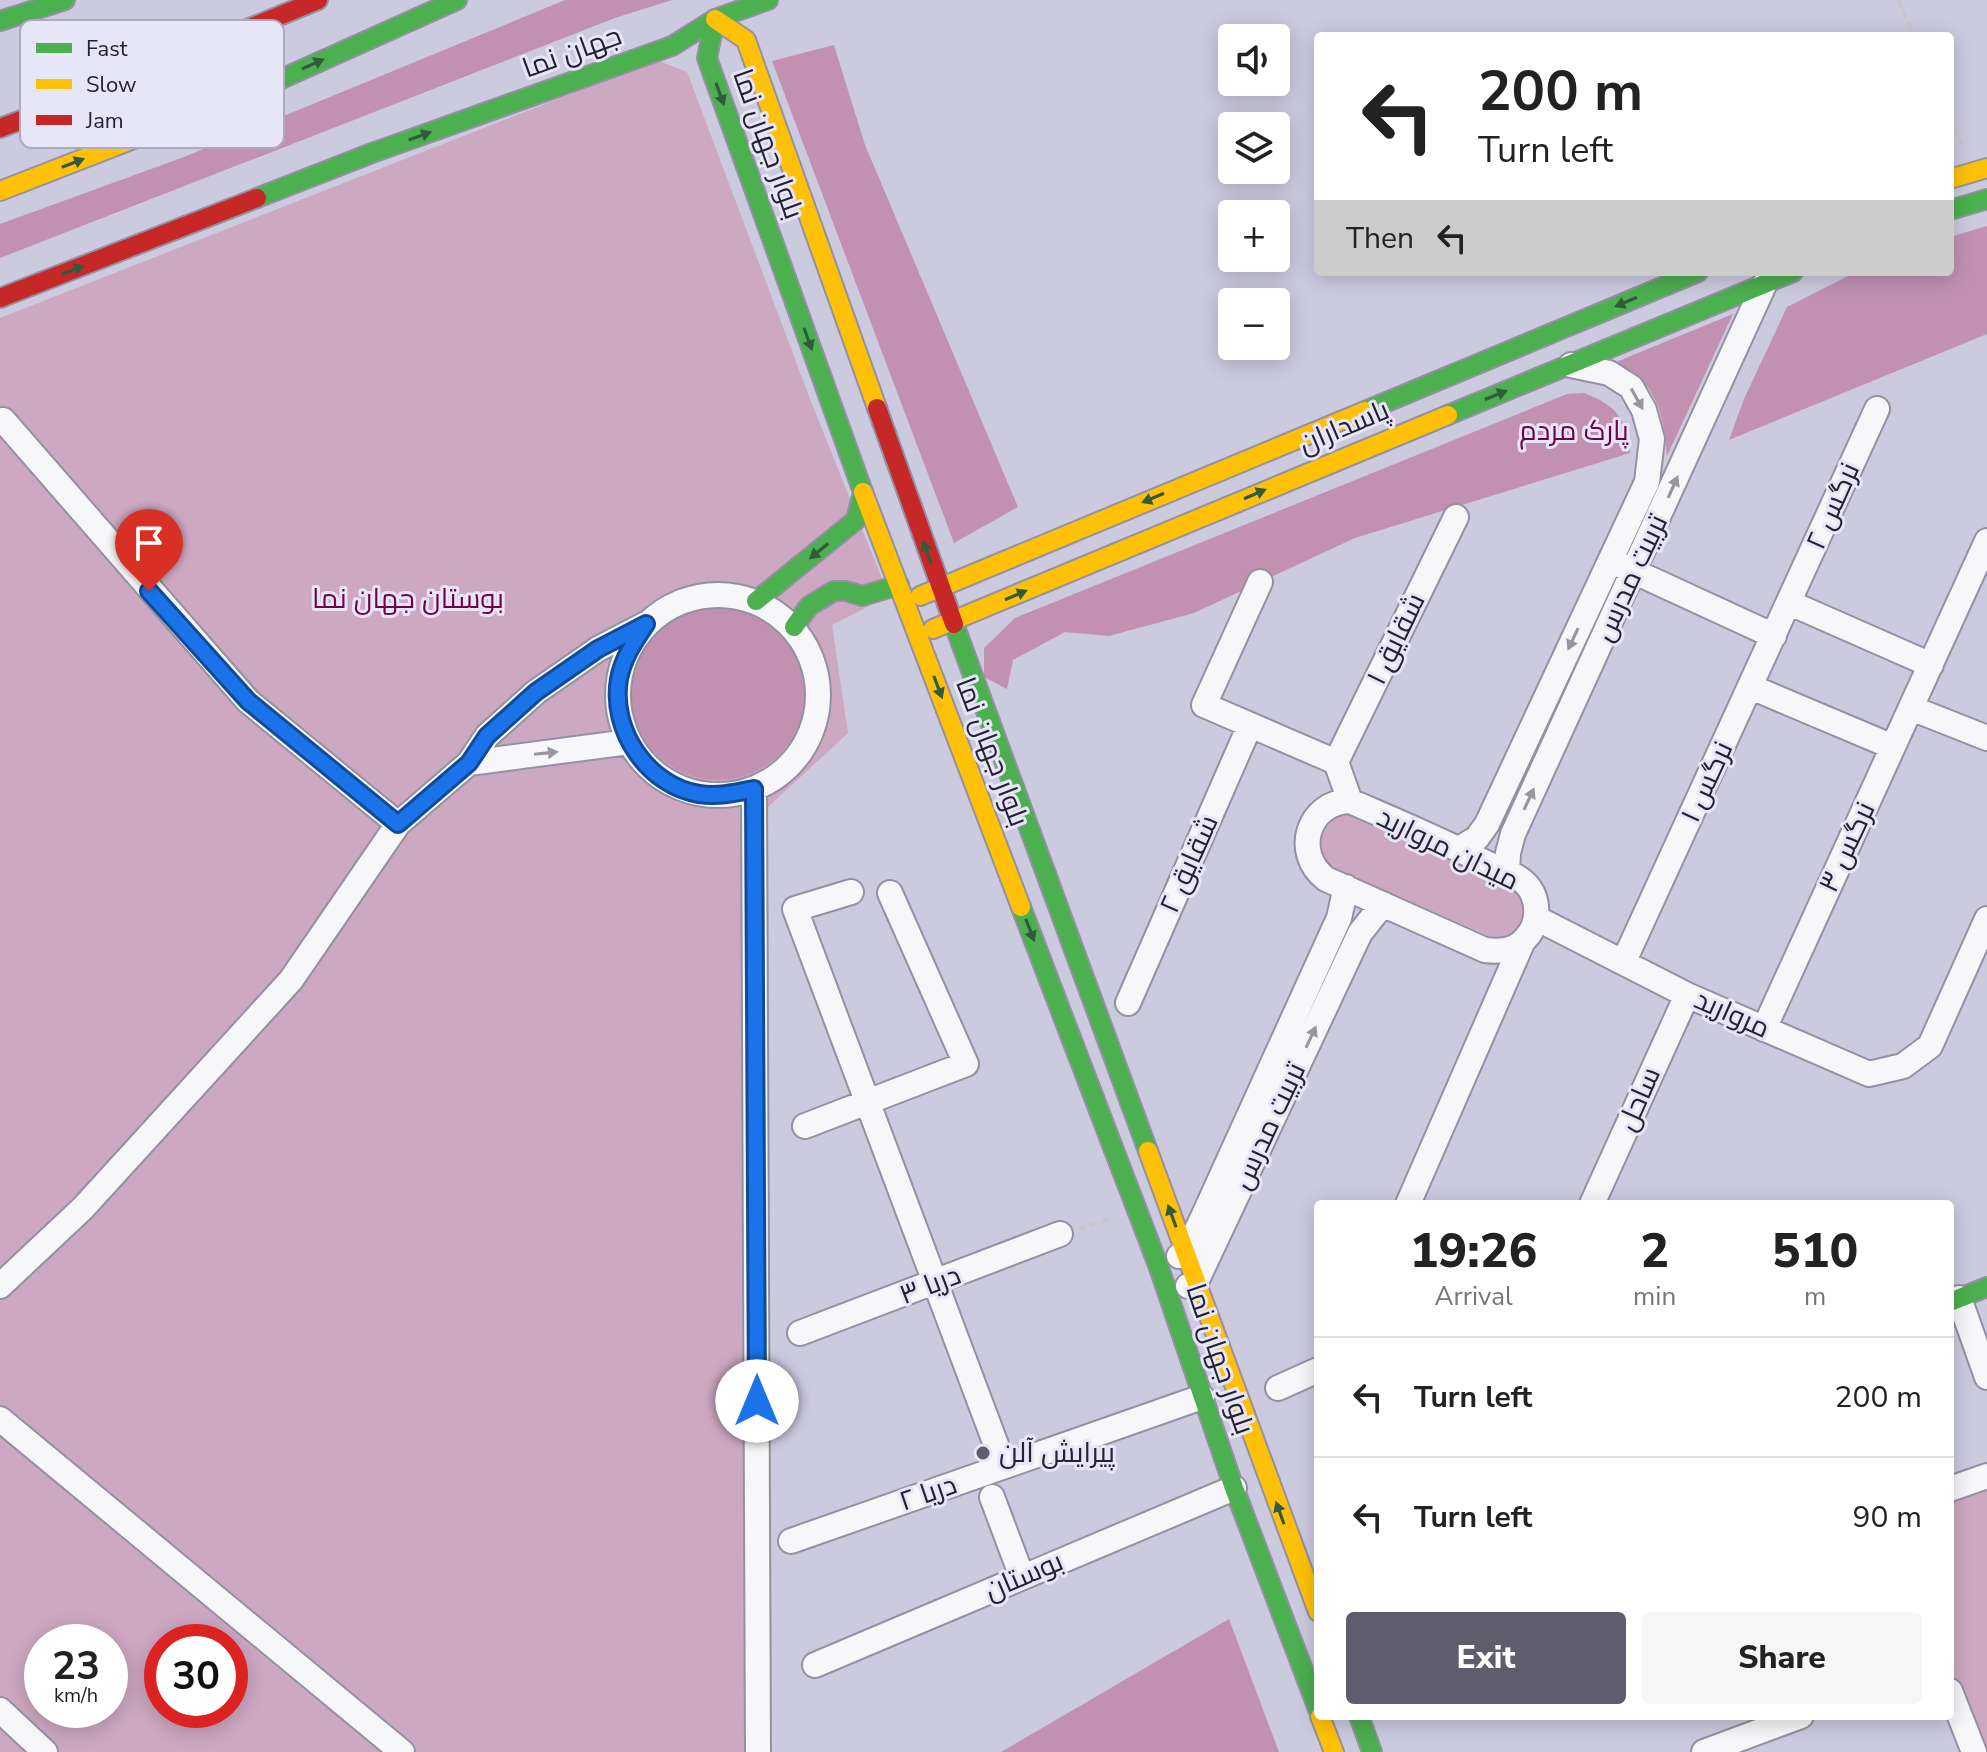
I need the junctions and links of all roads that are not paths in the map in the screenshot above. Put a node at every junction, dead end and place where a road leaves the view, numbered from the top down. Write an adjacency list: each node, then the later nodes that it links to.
1 (65, 0): 7 (main road)
2 (318, 0): 6 (main road)
3 (457, 0): 9 (main road, one-way to 3)
4 (768, 0): 5 (main road)
5 (715, 19): 8 (main road); 23 (main road, جهان نما, one-way to 5); 29 (main road, بلوار جهان نما, one-way to 29); 35 (main road, بلوار جهان نما, one-way to 5)
6 (269, 20)
7 (0, 21)
8 (679, 22)
9 (284, 77)
10 (506, 86): 21 (main road, جهان نما)
11 (20, 121): 12 (main road)
12 (0, 128)
13 (113, 148): 16 (main road, one-way to 13)
14 (1981, 170): 15 (main road)
15 (1954, 178)
16 (0, 191)
17 (1987, 199): 18 (main road)
18 (1954, 209)
19 (1688, 276): 25 (main road, پاسداران, one-way to 25)
20 (1784, 276): 22 (main road, پاسداران)
21 (0, 280)
22 (1764, 285): 24 (main road, پاسداران); 33 (street, تربیت مدرس, one-way to 22)
23 (0, 298)
24 (1571, 365): 28 (main road, پاسداران, one-way to 24); 32 (street, تربیت مدرس, one-way to 32)
25 (1408, 392): 28 (main road); 35 (main road, پاسداران, one-way to 35)
26 (1877, 409): 38 (street, نرگس ۲)
27 (3, 420): 55 (street)
28 (1419, 426): 39 (main road, پاسداران, one-way to 28)
29 (863, 492): 36 (main road, بلوار جهان نما); 37 (main road, one-way to 37)
30 (1456, 517): 51 (street, شقایق ۱)
31 (1987, 541): 44 (street, نرگس ۳)
32 (1610, 560): 33 (street); 56 (street, تربیت مدرس, one-way to 56)
33 (1635, 572): 43 (street); 57 (street, تربیت مدرس, one-way to 33)
34 (1260, 582): 47 (street)
35 (940, 587): 36 (main road, پاسداران); 39 (main road, بلوار جهان نما)
36 (902, 594): 41 (main road, پاسداران); 42 (main road, بلوار جهان نما)
37 (756, 601): 40 (street); 41 (street)
38 (1790, 603): 43 (street, نرگس ۱); 44 (street)
39 (953, 621): 42 (main road, پاسداران); 74 (main road, بلوار جهان نما, one-way to 39)
40 (646, 624): 49 (street); 52 (street)
41 (794, 627): 53 (street)
42 (918, 636): 75 (main road, بلوار جهان نما, one-way to 75)
43 (1774, 636): 45 (street, نرگس ۱)
44 (1931, 665): 46 (street, نرگس ۳)
45 (1751, 687): 50 (street); 65 (street, نرگس ۱)
46 (1911, 708): 48 (street); 50 (street, نرگس ۳)
47 (1250, 725): 51 (street); 67 (street, شقایق ۲)
48 (1987, 738)
49 (629, 742): 52 (street, one-way to 49); 53 (street)
50 (1893, 747): 68 (street, نرگس ۳)
51 (1336, 762): 54 (street)
52 (469, 763): 55 (street)
53 (754, 789): 107 (street)
54 (1350, 801): 56 (street, میدان مروارید); 58 (street, میدان مروارید)
55 (398, 824): 78 (street)
56 (1459, 849): 57 (street, میدان مروارید)
57 (1507, 873): 62 (street, میدان مروارید)
58 (1346, 887): 61 (street, میدان مروارید); 74 (street, تربیت مدرس)
59 (851, 892): 69 (street)
60 (890, 893): 69 (street)
61 (1383, 904): 64 (street, میدان مروارید); 76 (street, تربیت مدرس, one-way to 61)
62 (1536, 918): 64 (street, میدان مروارید); 65 (street, مروارید)
63 (1987, 919): 68 (street, مروارید)
64 (1523, 941): 71 (street)
65 (1624, 961): 66 (street, مروارید)
66 (1687, 995): 68 (street, مروارید); 72 (street, ساحل)
67 (1128, 1003)
68 (1764, 1029)
69 (867, 1102): 70 (street); 77 (street)
70 (805, 1126)
71 (1410, 1200)
72 (1594, 1200)
73 (1060, 1234): 77 (street, دریا ۳)
74 (1185, 1254): 75 (street); 76 (main road, بلوار جهان نما)
75 (1158, 1265): 80 (main road, بلوار جهان نما)
76 (1196, 1282): 80 (street); 94 (main road, بلوار جهان نما, one-way to 76)
77 (935, 1284): 82 (street, دریا ۳); 88 (street)
78 (0, 1286)
79 (1987, 1287): 81 (main road)
80 (1168, 1295): 86 (main road, بلوار جهان نما)
81 (1955, 1300): 84 (street)
82 (800, 1333)
83 (1314, 1372): 85 (street)
84 (1987, 1377)
85 (1278, 1388)
86 (1202, 1397): 88 (street, دریا ۲); 90 (main road, بلوار جهان نما)
87 (0, 1419): 106 (street)
88 (1004, 1466): 93 (street, دریا ۲)
89 (1987, 1476): 91 (street)
90 (1234, 1488): 95 (main road, بلوار جهان نما); 96 (street, بوستان)
91 (1954, 1488)
92 (992, 1497): 96 (street)
93 (791, 1541)
94 (1299, 1546): 95 (main road); 97 (main road, بلوار جهان نما)
95 (1261, 1559): 99 (main road, بلوار جهان نما)
96 (1022, 1577): 98 (street, بوستان)
97 (1314, 1598)
98 (815, 1665)
99 (1314, 1698)
100 (1954, 1701): 111 (street)
101 (0, 1710): 105 (street)
102 (1322, 1720): 108 (main road)
103 (1360, 1720): 109 (main road)
104 (1790, 1720): 110 (street)
105 (45, 1752)
106 (402, 1752)
107 (758, 1752)
108 (1334, 1752)
109 (1372, 1752)
110 (1704, 1752)
111 (1974, 1752)

